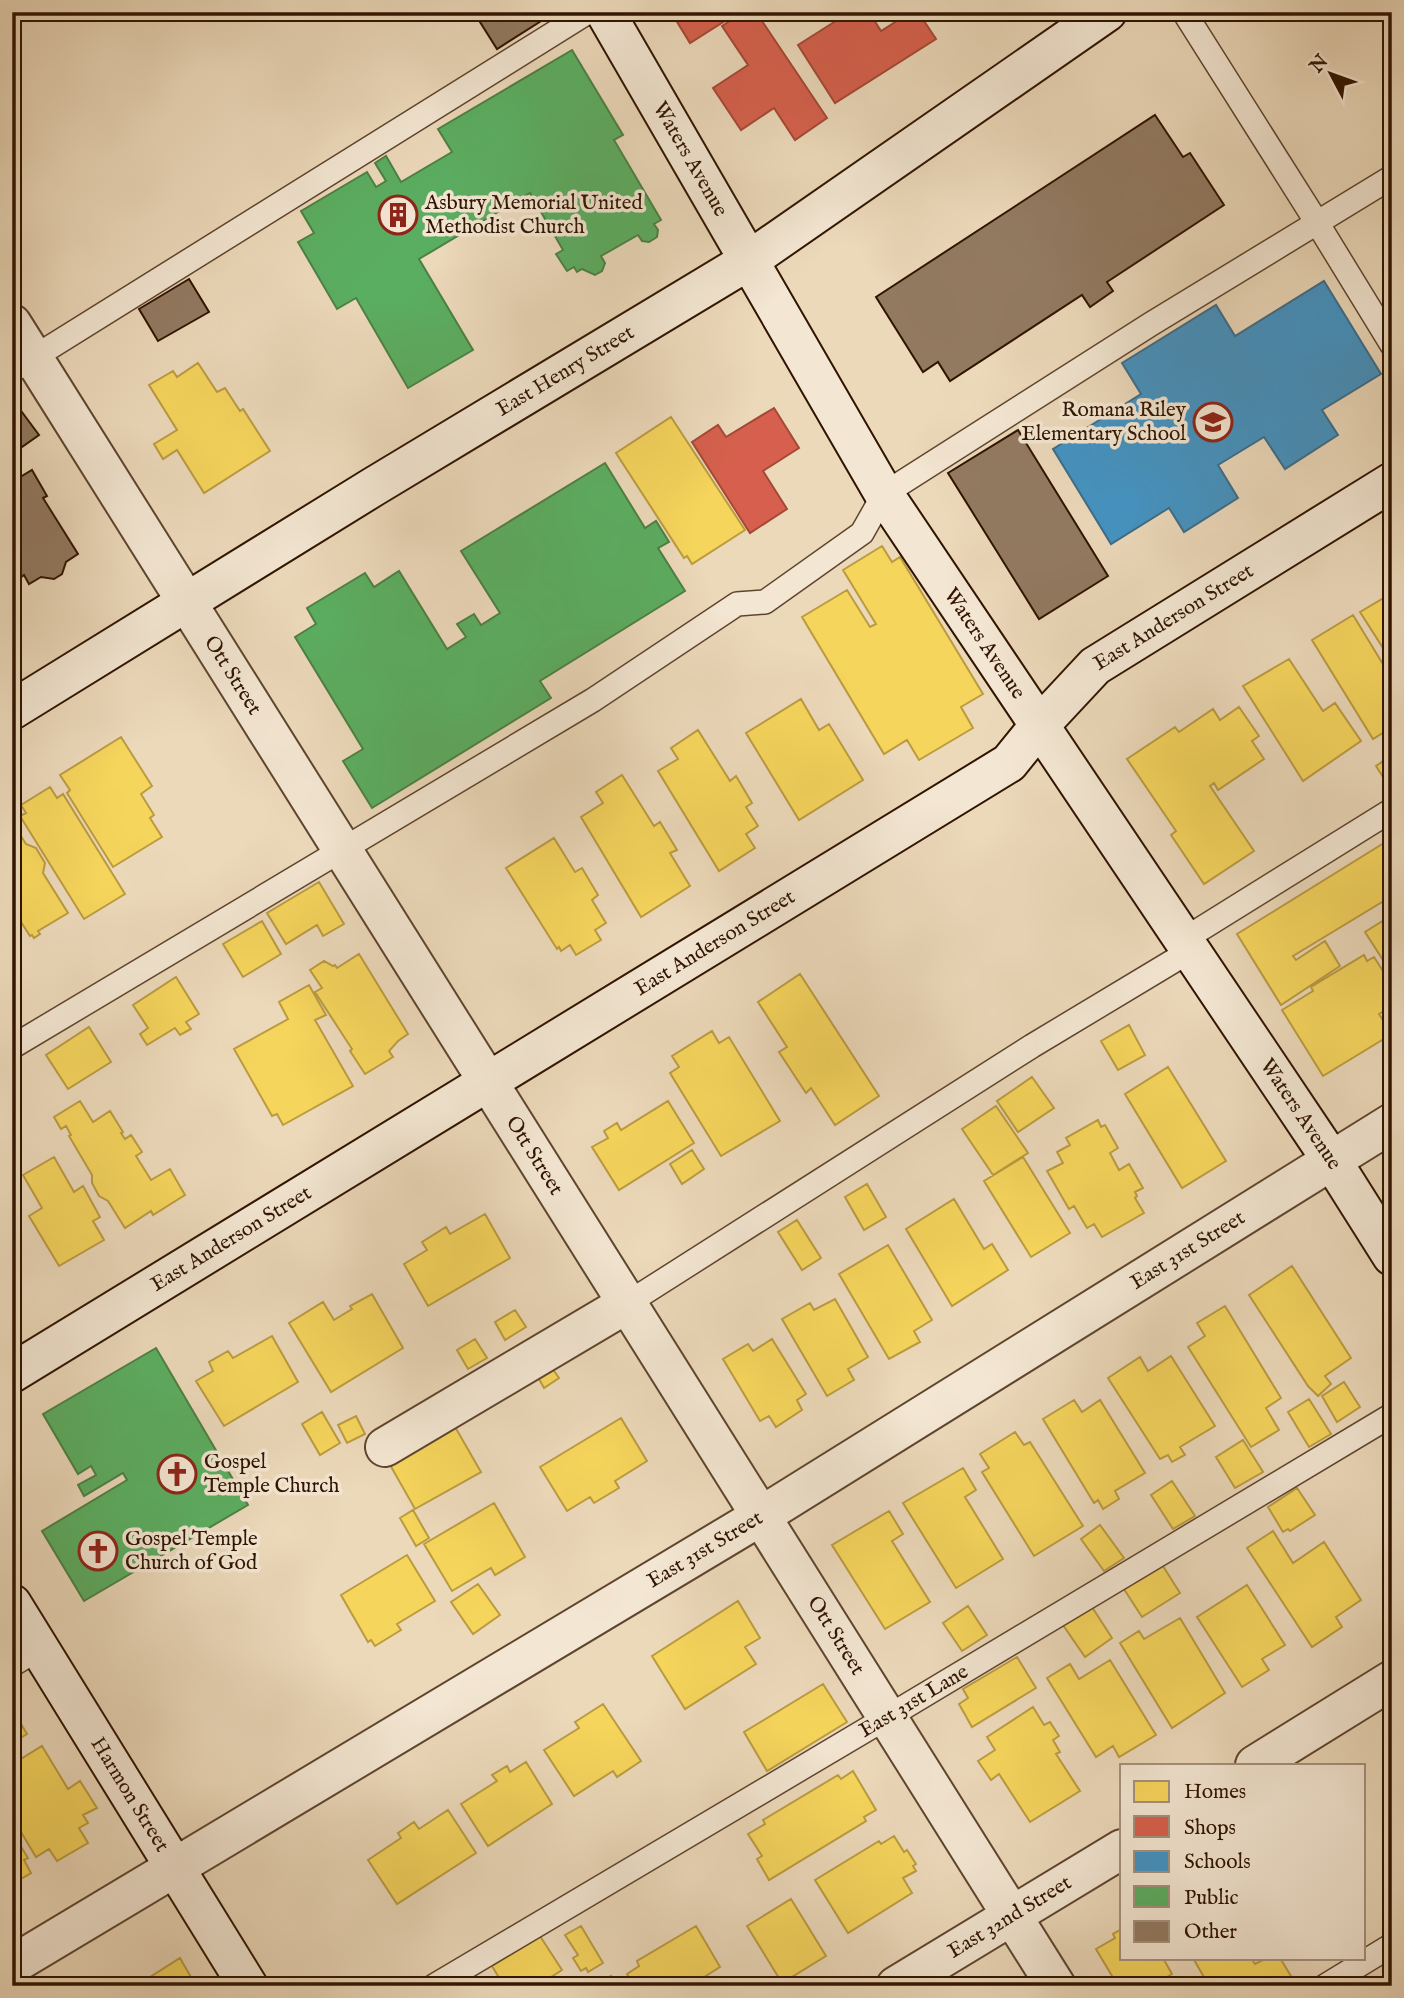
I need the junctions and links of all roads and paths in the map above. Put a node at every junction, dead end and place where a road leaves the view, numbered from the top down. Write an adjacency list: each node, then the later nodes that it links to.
1 (588, 12): 10 (lane)
2 (605, 12): 7 (main road, Waters Avenue)
3 (1107, 12): 7 (main road, East Henry Street)
4 (1184, 12): 6 (lane)
5 (1392, 177): 6 (lane)
6 (1316, 221): 9 (lane); 12 (lane)
7 (748, 261): 12 (main road, Waters Avenue); 13 (main road, East Henry Street)
8 (12, 324): 10 (main road, Ott Street)
9 (1392, 345)
10 (23, 364): 13 (main road, Ott Street)
11 (1392, 482): 15 (main road, East Anderson Street)
12 (884, 494): 15 (main road, Waters Avenue); 17 (lane)
13 (186, 602): 14 (main road, East Henry Street); 17 (main road, Ott Street)
14 (12, 710)
15 (1040, 726): 18 (main road, Waters Avenue); 20 (main road, East Anderson Street)
16 (1392, 810): 18 (lane)
17 (342, 849): 19 (lane); 20 (main road, Ott Street)
18 (1187, 946): 22 (main road, Waters Avenue); 24 (lane)
19 (12, 1047)
20 (489, 1081): 24 (main road, Ott Street); 25 (main road, East Anderson Street)
21 (1392, 1123): 22 (main road, East 31st Street)
22 (1332, 1161): 23 (main road, Waters Avenue); 28 (main road, East 31st Street)
23 (1392, 1256)
24 (628, 1303): 27 (main road); 28 (main road, Ott Street)
25 (12, 1373)
26 (1392, 1415): 32 (lane, East 31st Lane)
27 (385, 1447)
28 (761, 1516): 32 (main road, Ott Street); 35 (main road, East 31st Street)
29 (12, 1604): 30 (main road, Harmon Street)
30 (26, 1656): 35 (main road, Harmon Street)
31 (1392, 1680): 33 (main road)
32 (886, 1718): 36 (main road, Ott Street); 40 (lane, East 31st Lane)
33 (1257, 1764)
34 (1120, 1850): 36 (main road, East 32nd Street)
35 (176, 1868): 38 (main road, East 31st Street); 39 (main road, Harmon Street)
36 (1013, 1917): 41 (main road, East 32nd Street); 42 (main road, Ott Street)
37 (1392, 1945): 43 (lane)
38 (12, 1965)
39 (248, 1986)
40 (434, 1986)
41 (896, 1986)
42 (1056, 1986)
43 (1325, 1986)

